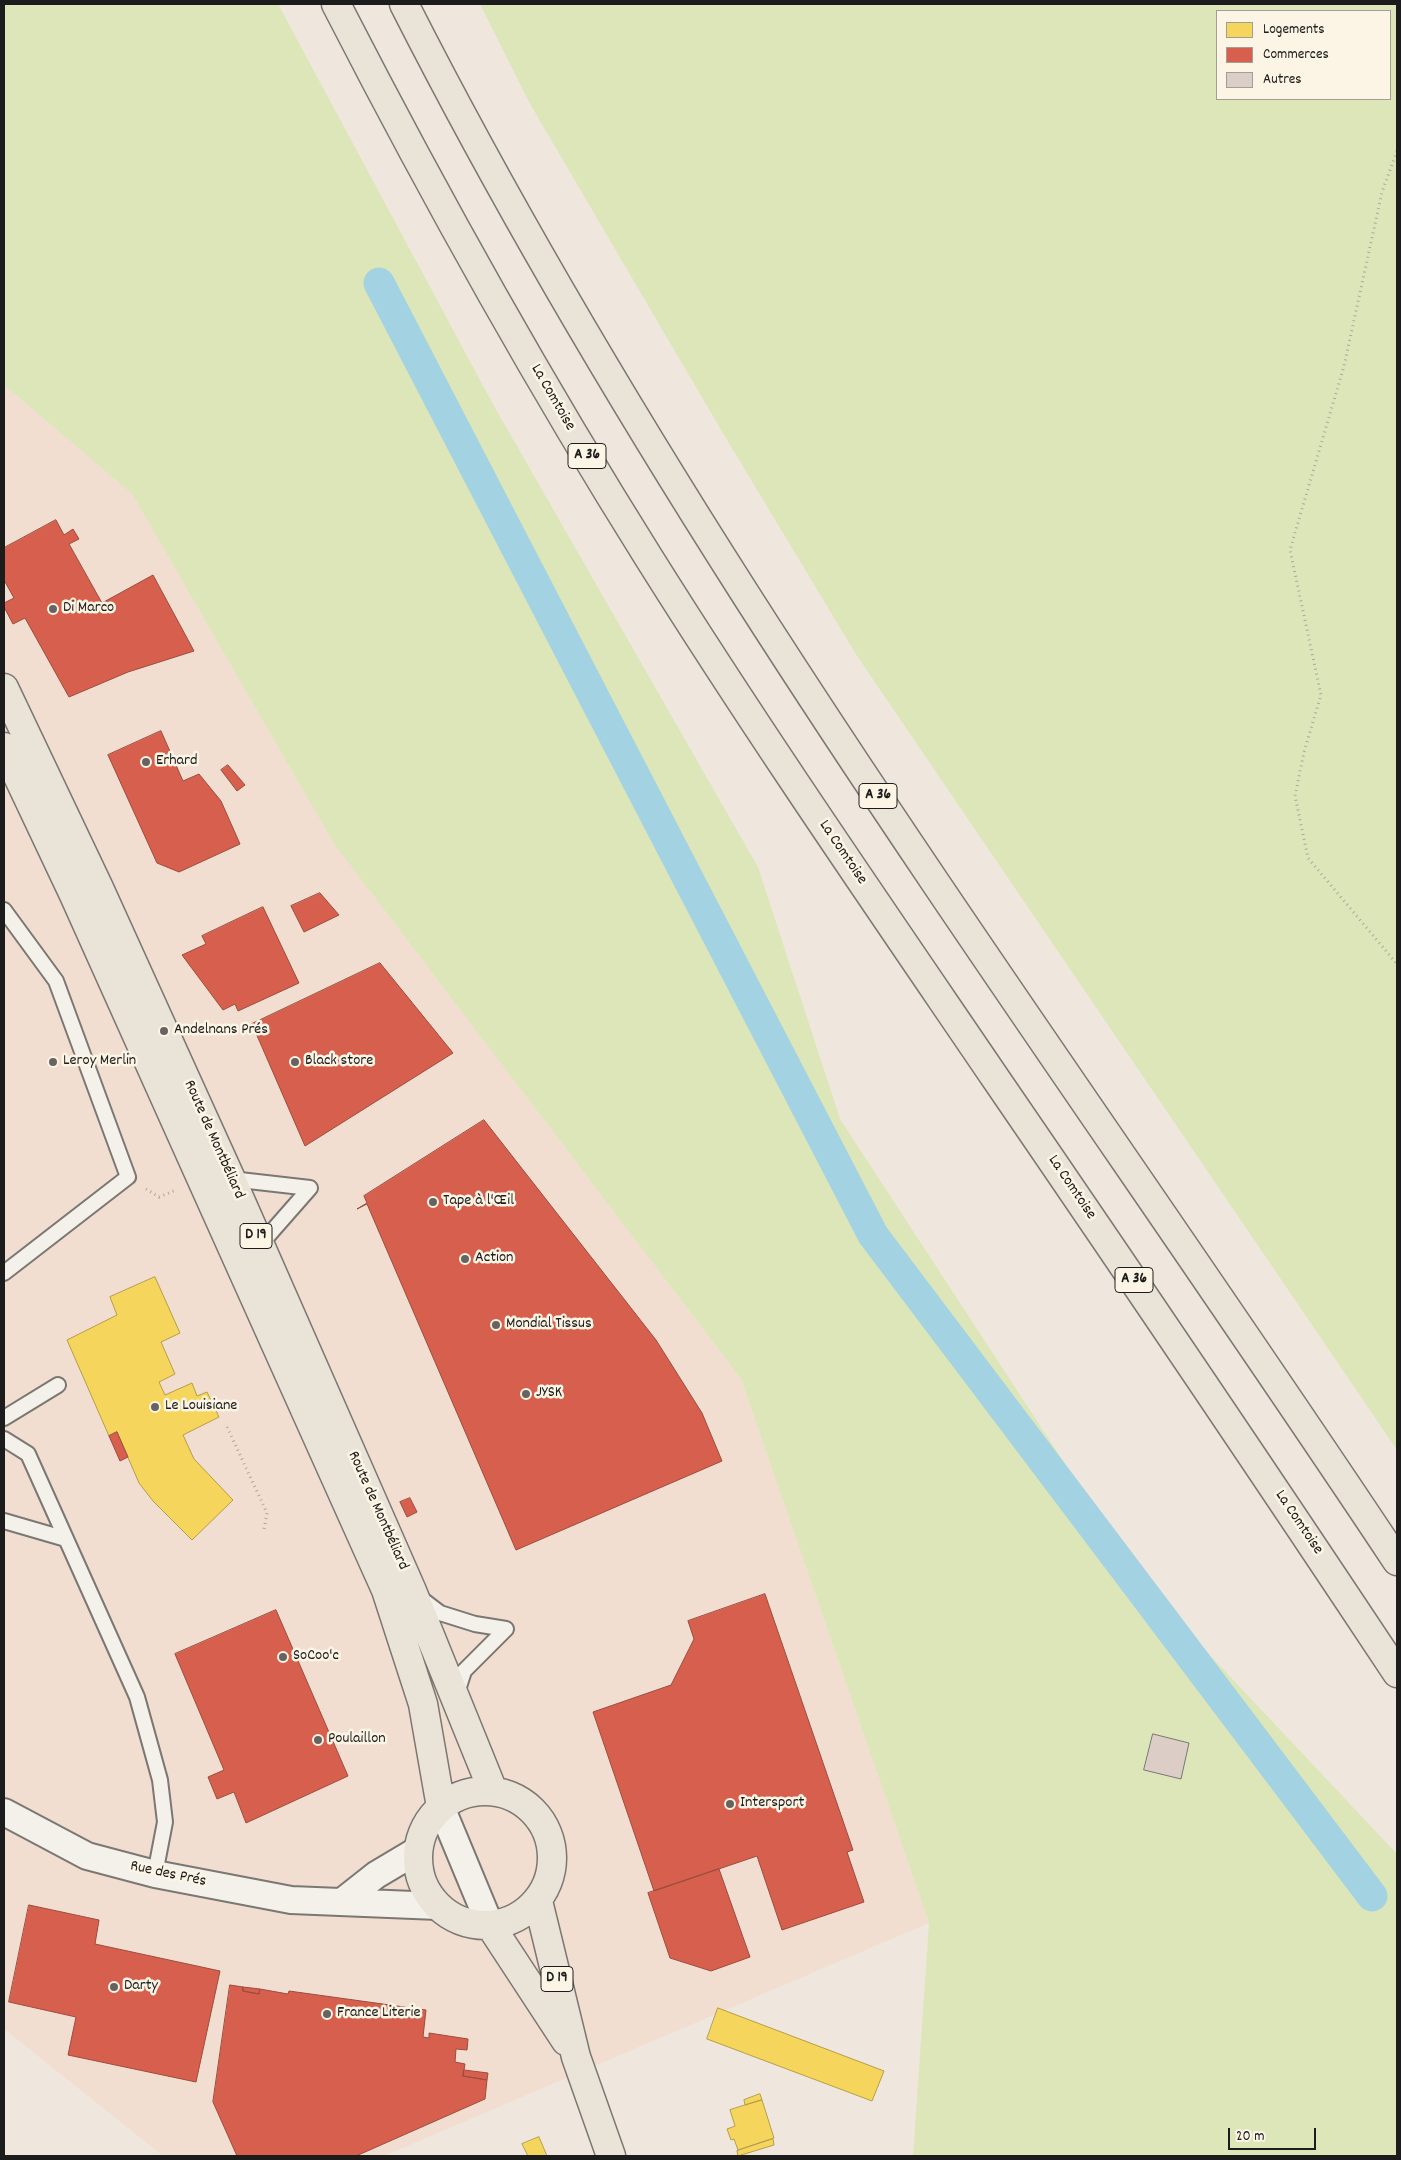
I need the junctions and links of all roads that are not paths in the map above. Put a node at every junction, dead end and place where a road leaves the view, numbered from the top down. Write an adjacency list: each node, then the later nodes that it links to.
1 (336, 4): 16 (main road, La Comtoise / A 36)
2 (404, 4): 14 (main road, A 36)
3 (4, 688): 6 (main road, Route de Montbéliard / D 19)
4 (4, 747): 19 (main road, Route de Montbéliard / D 19)
5 (4, 910): 8 (lane)
6 (231, 1178): 7 (main road, Route de Montbéliard / D 19); 7 (lane)
7 (260, 1246): 15 (main road, Route de Montbéliard / D 19)
8 (4, 1273)
9 (58, 1385): 10 (lane)
10 (4, 1418)
11 (4, 1439): 13 (lane)
12 (4, 1521): 13 (lane)
13 (66, 1539): 22 (lane)
14 (1397, 1561)
15 (412, 1591): 17 (main road, Route de Montbéliard / D 19); 17 (lane)
16 (1397, 1672)
17 (455, 1699): 18 (main road, Route de Montbéliard / D 19)
18 (493, 1791): 19 (main road); 24 (main road)
19 (441, 1807): 21 (main road); 26 (street)
20 (4, 1812): 22 (street, Rue des Prés)
21 (418, 1850): 23 (street); 25 (main road)
22 (155, 1874): 23 (street, Rue des Prés)
23 (343, 1901): 25 (street, Rue des Prés)
24 (538, 1901): 26 (main road); 27 (main road, D 19)
25 (438, 1906): 26 (main road)
26 (490, 1925): 27 (main road, D 19)
27 (576, 2057): 28 (main road, D 19)
28 (611, 2156)

